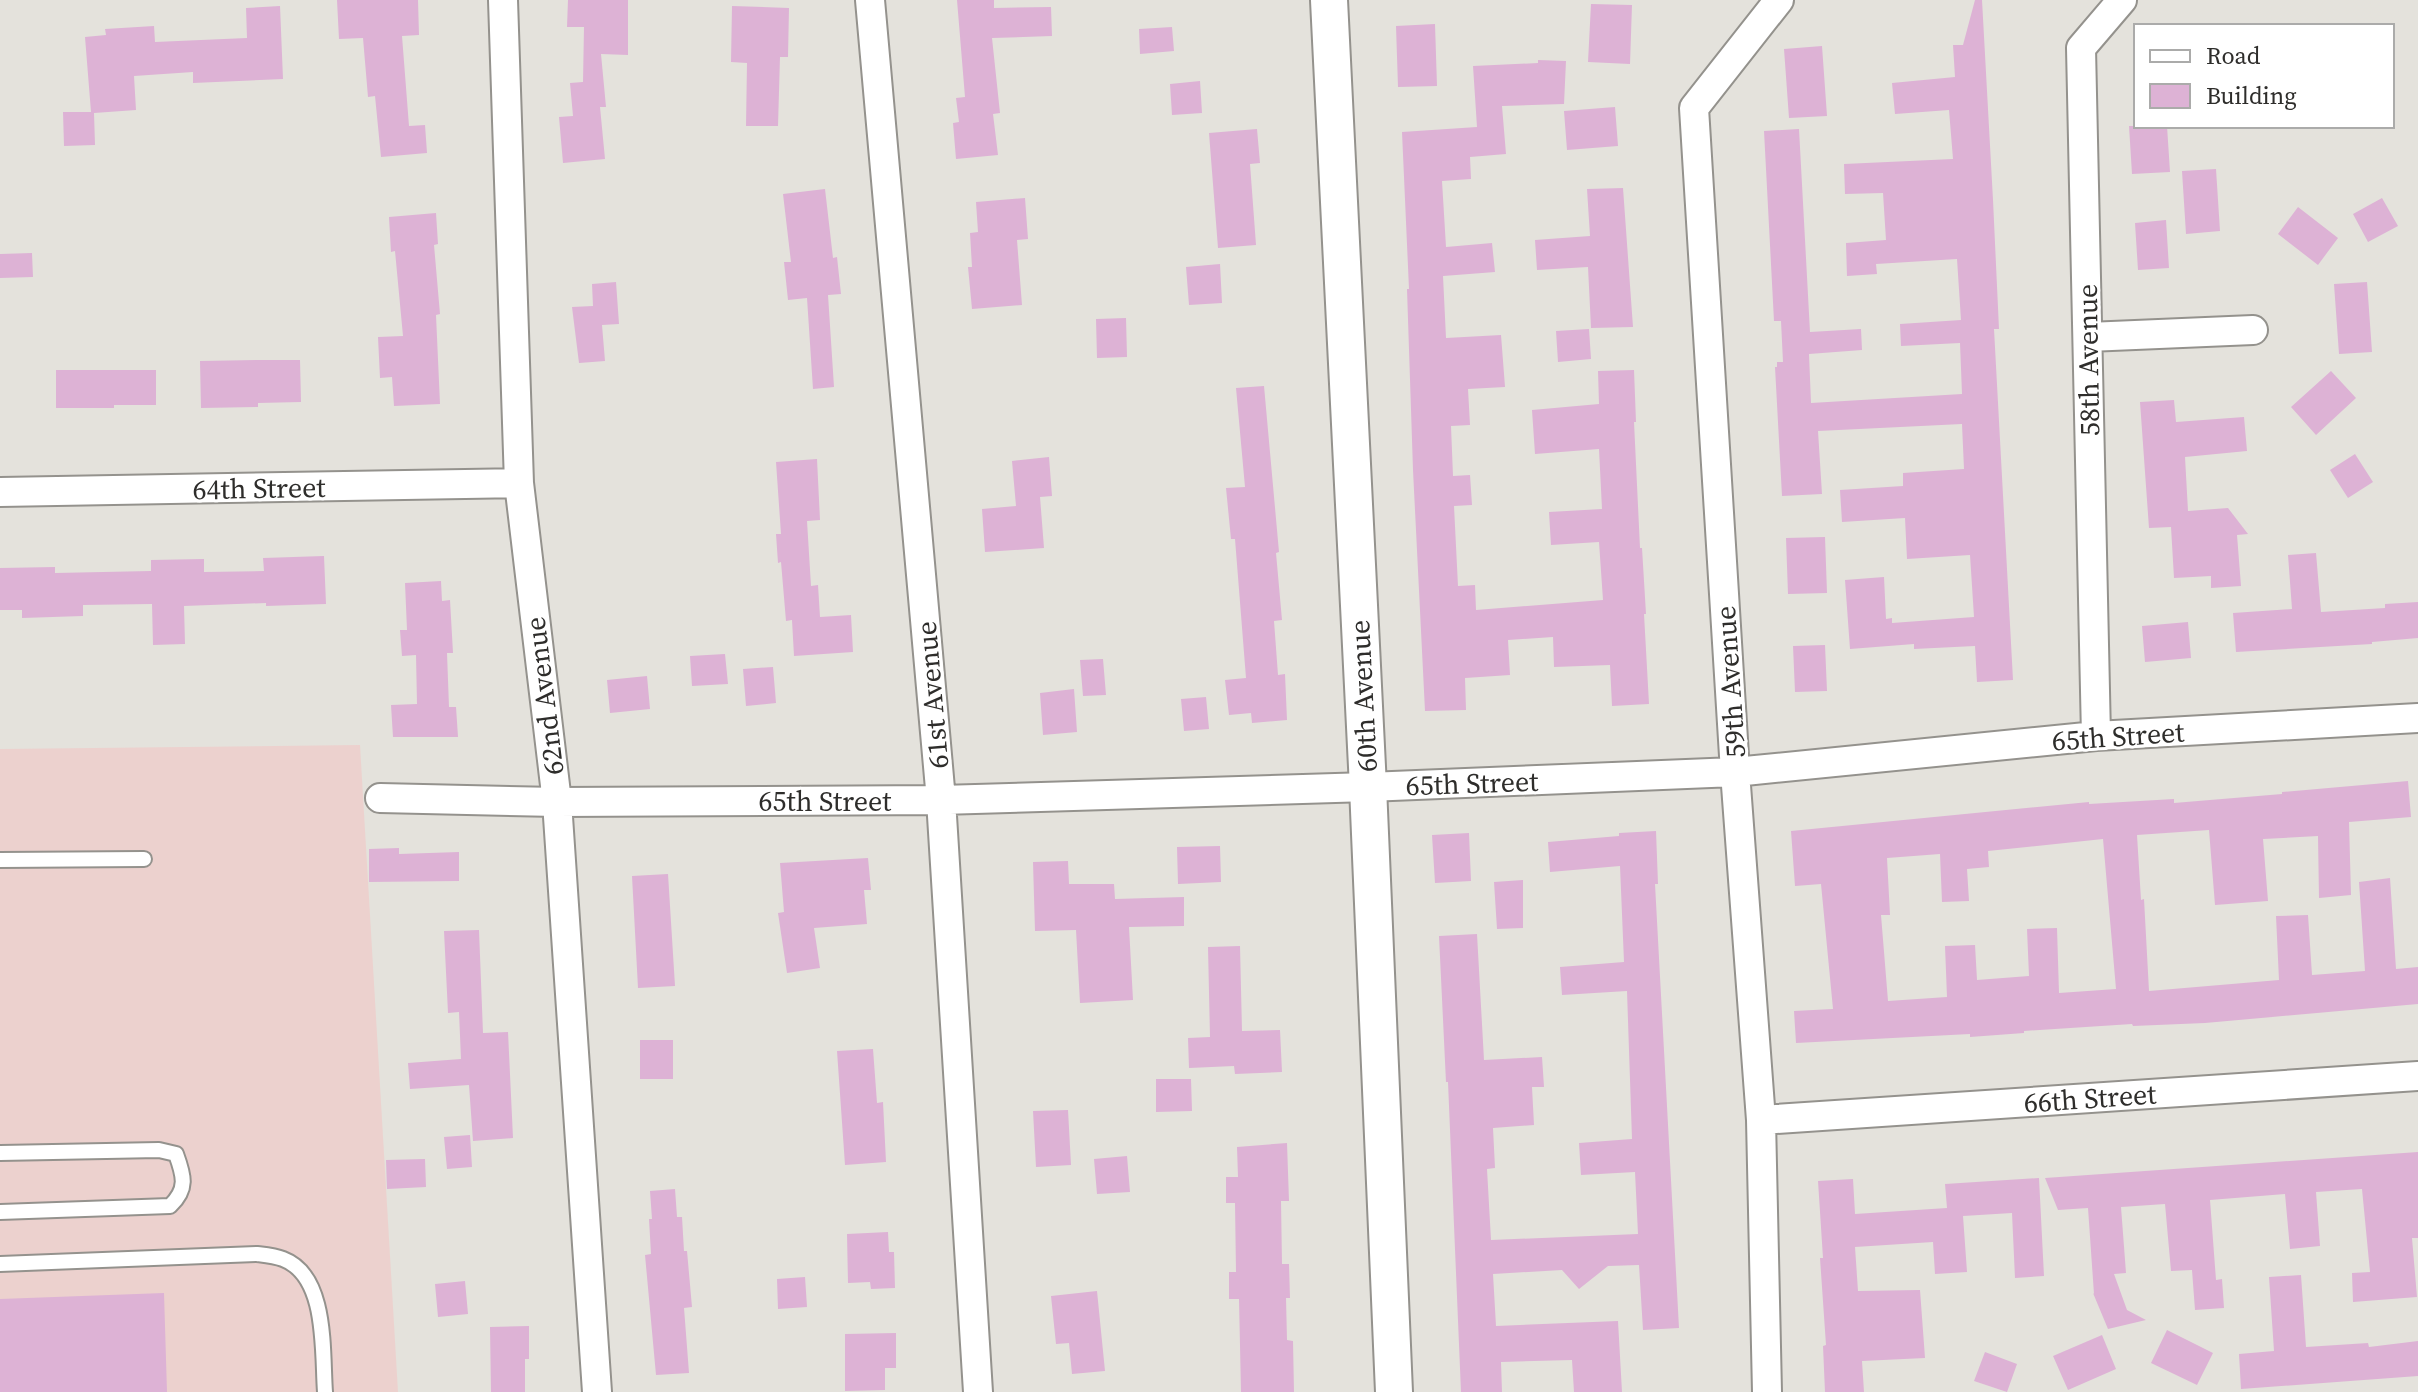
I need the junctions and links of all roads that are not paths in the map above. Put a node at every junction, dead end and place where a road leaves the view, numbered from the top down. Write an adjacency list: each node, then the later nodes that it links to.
1 (503, 0): 8 (street, 62nd Avenue)
2 (870, 0): 15 (street, 61st Avenue)
3 (1329, 0): 13 (street, 60th Avenue)
4 (1779, 0): 12 (street, 59th Avenue)
5 (2122, 0): 7 (street, 58th Avenue)
6 (2253, 330): 7 (street)
7 (2088, 337): 11 (street, 58th Avenue)
8 (519, 483): 9 (street, 64th Street); 16 (street, 62nd Avenue)
9 (0, 492)
10 (2418, 718): 11 (street, 65th Street)
11 (2096, 736): 12 (street, 65th Street)
12 (1735, 772): 13 (street, 65th Street); 20 (street, 59th Avenue)
13 (1368, 787): 15 (street, 65th Street); 27 (street, 60th Avenue)
14 (380, 798): 16 (street, 65th Street)
15 (941, 800): 16 (street, 65th Street); 26 (street, 61st Avenue)
16 (557, 802): 25 (street, 62nd Avenue)
17 (144, 859): 18 (lane)
18 (0, 860)
19 (2418, 1076): 20 (street, 66th Street)
20 (1761, 1120): 28 (street, 59th Avenue)
21 (0, 1153): 22 (lane)
22 (0, 1212)
23 (0, 1264): 24 (lane)
24 (325, 1392)
25 (597, 1392)
26 (978, 1392)
27 (1394, 1392)
28 (1767, 1392)

